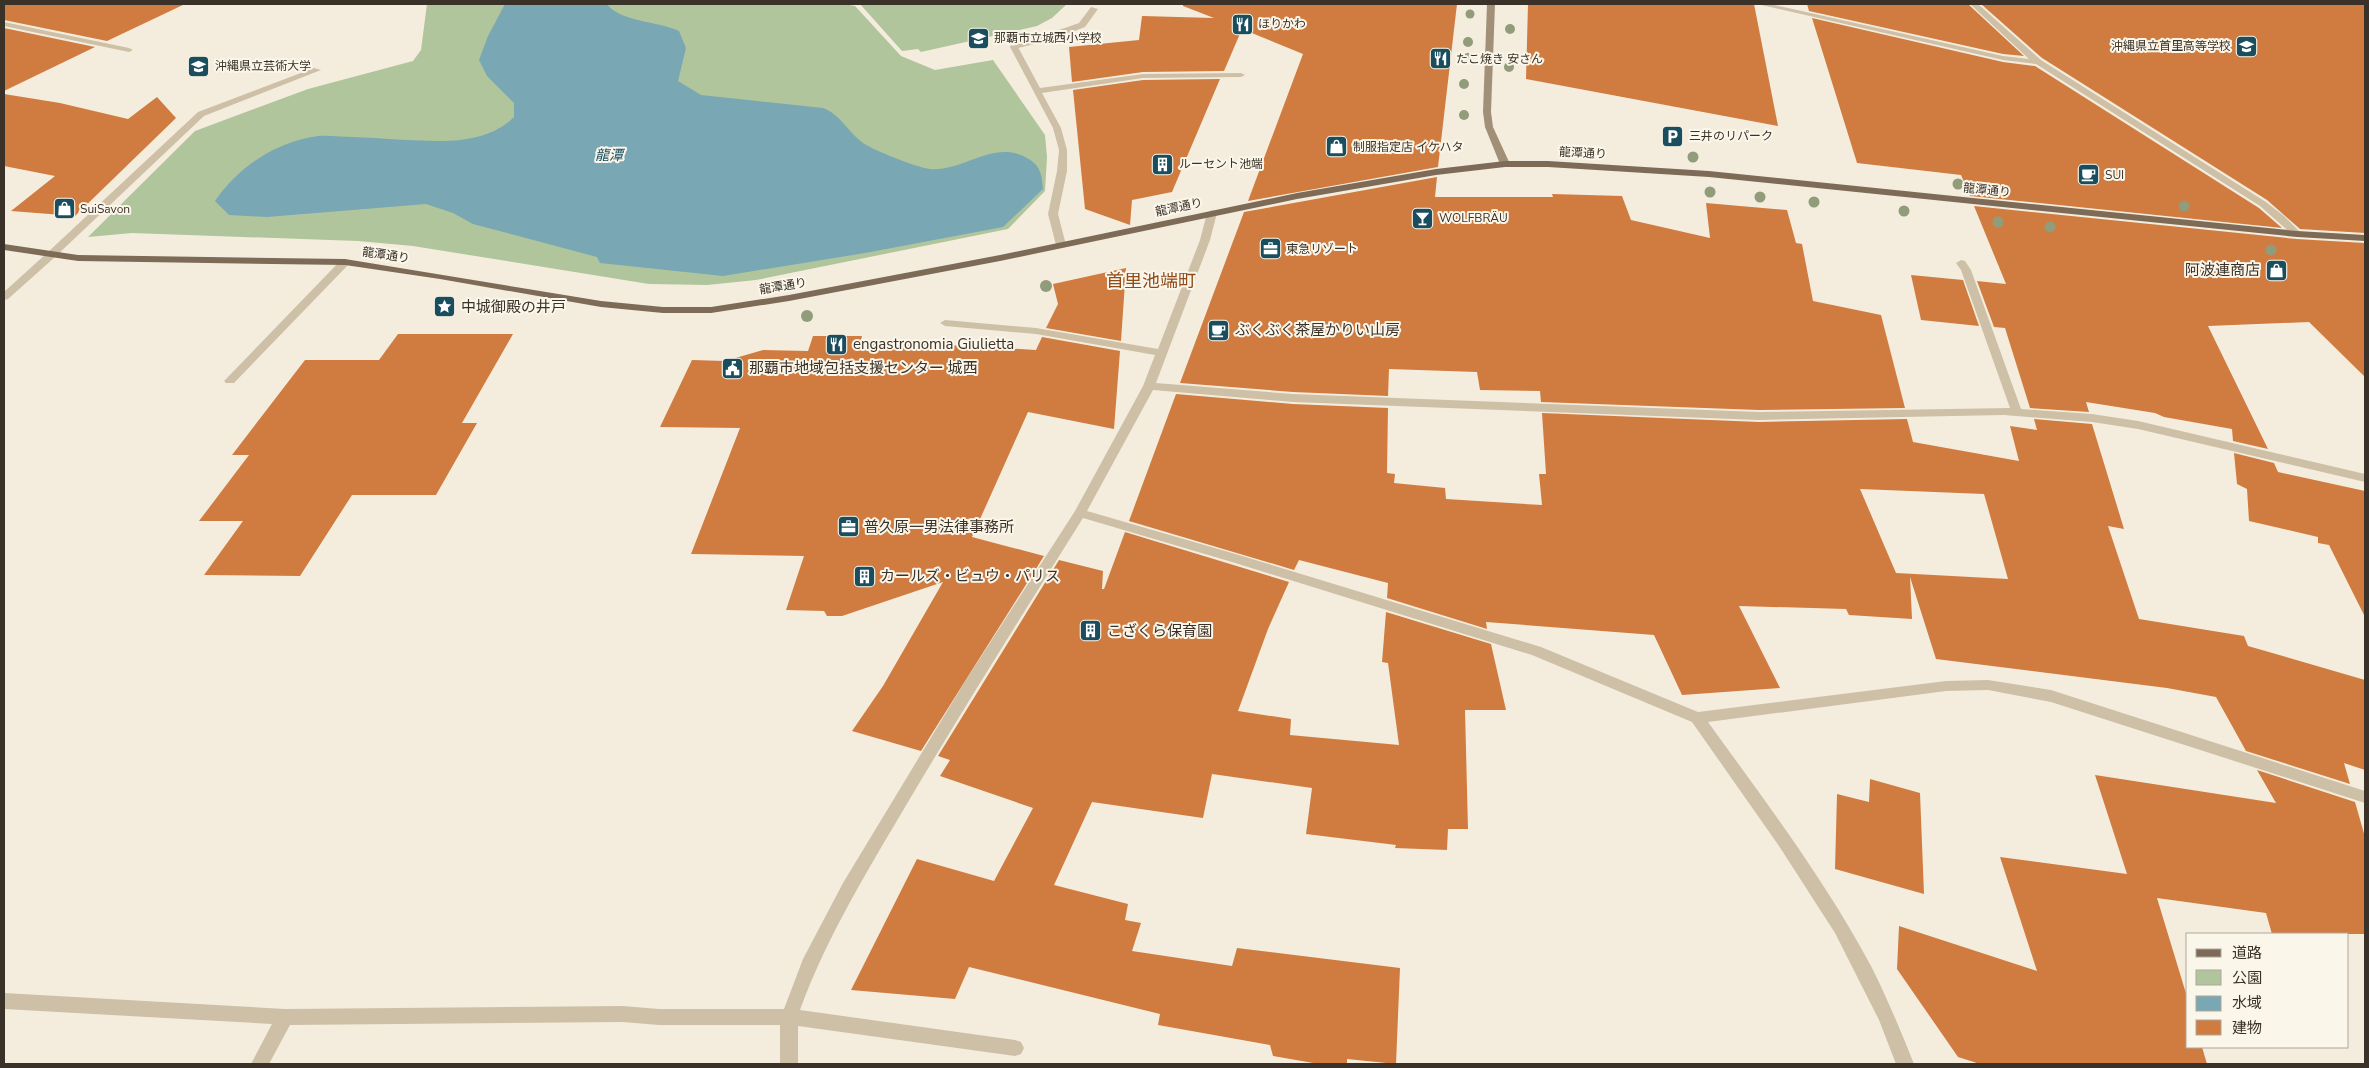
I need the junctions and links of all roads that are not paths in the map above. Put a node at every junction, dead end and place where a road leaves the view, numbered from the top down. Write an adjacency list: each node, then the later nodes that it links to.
1 (1491, 4): 11 (main road)
2 (1761, 4): 7 (street)
3 (1974, 4): 7 (street)
4 (1094, 9): 10 (street)
5 (4, 24): 6 (street)
6 (129, 50)
7 (2038, 62): 13 (street)
8 (317, 70): 17 (street)
9 (1241, 74): 10 (street)
10 (1038, 91): 15 (street)
11 (1505, 164): 12 (main road, 龍潭通り); 13 (main road, 龍潭通り)
12 (1212, 213): 15 (main road, 龍潭通り); 22 (street)
13 (2297, 234): 14 (main road, 龍潭通り)
14 (2365, 238)
15 (1061, 245): 18 (main road, 龍潭通り)
16 (4, 248): 17 (main road, 龍潭通り)
17 (51, 255): 18 (main road, 龍潭通り); 20 (street)
18 (345, 262): 23 (street)
19 (1961, 263): 25 (street)
20 (4, 297)
21 (945, 323): 22 (street)
22 (1163, 353): 24 (street)
23 (230, 381)
24 (1149, 386): 25 (street); 27 (street)
25 (2017, 412): 26 (street)
26 (2365, 478)
27 (1080, 514): 28 (street); 32 (street)
28 (1697, 718): 29 (street); 36 (street)
29 (2365, 797)
30 (4, 1001): 31 (street)
31 (286, 1017): 32 (street); 34 (street)
32 (789, 1017): 33 (street); 35 (street)
33 (1015, 1048)
34 (260, 1064)
35 (789, 1064)
36 (1906, 1064)

